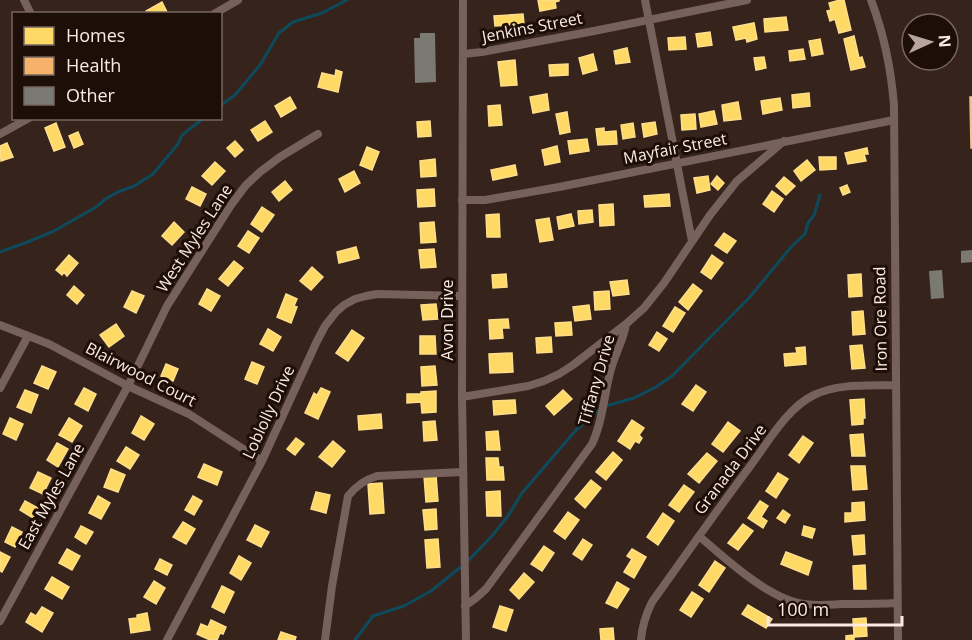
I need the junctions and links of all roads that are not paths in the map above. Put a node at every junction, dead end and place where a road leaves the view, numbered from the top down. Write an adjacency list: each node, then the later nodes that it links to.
1 (238, 0): 6 (street)
2 (463, 0): 8 (street, Avon Drive)
3 (645, 0): 7 (street)
4 (747, 0): 7 (street, Jenkins Street)
5 (871, 0): 10 (street, Iron Ore Road)
6 (217, 12)
7 (648, 20): 8 (street, Jenkins Street); 14 (street)
8 (463, 54): 15 (street, Avon Drive)
9 (25, 120): 11 (street)
10 (894, 120): 13 (street, Mayfair Street); 21 (street, Iron Ore Road)
11 (0, 134)
12 (318, 134): 22 (street, West Myles Lane)
13 (784, 141): 14 (street, Mayfair Street); 16 (street, Tiffany Drive)
14 (676, 163): 15 (street, Mayfair Street); 16 (street)
15 (462, 200): 17 (street, Avon Drive)
16 (692, 241): 18 (street, Tiffany Drive)
17 (462, 296): 24 (street, Avon Drive); 25 (street, Loblolly Drive)
18 (626, 324): 24 (street); 29 (street, Tiffany Drive)
19 (0, 325): 20 (street, Blairwood Court)
20 (28, 336): 22 (street, Blairwood Court); 23 (street)
21 (895, 385): 27 (street, Granada Drive); 28 (street, Iron Ore Road)
22 (128, 386): 25 (street, Blairwood Court); 30 (street, East Myles Lane)
23 (0, 388)
24 (462, 397): 26 (street, Avon Drive)
25 (262, 462): 31 (street, Loblolly Drive)
26 (463, 472): 29 (street, Avon Drive); 32 (street)
27 (699, 536): 28 (street); 34 (street, Granada Drive)
28 (897, 603): 35 (street, Iron Ore Road)
29 (465, 606): 33 (street, Avon Drive)
30 (0, 621)
31 (167, 640)
32 (325, 640)
33 (466, 640)
34 (641, 640)
35 (898, 640)

